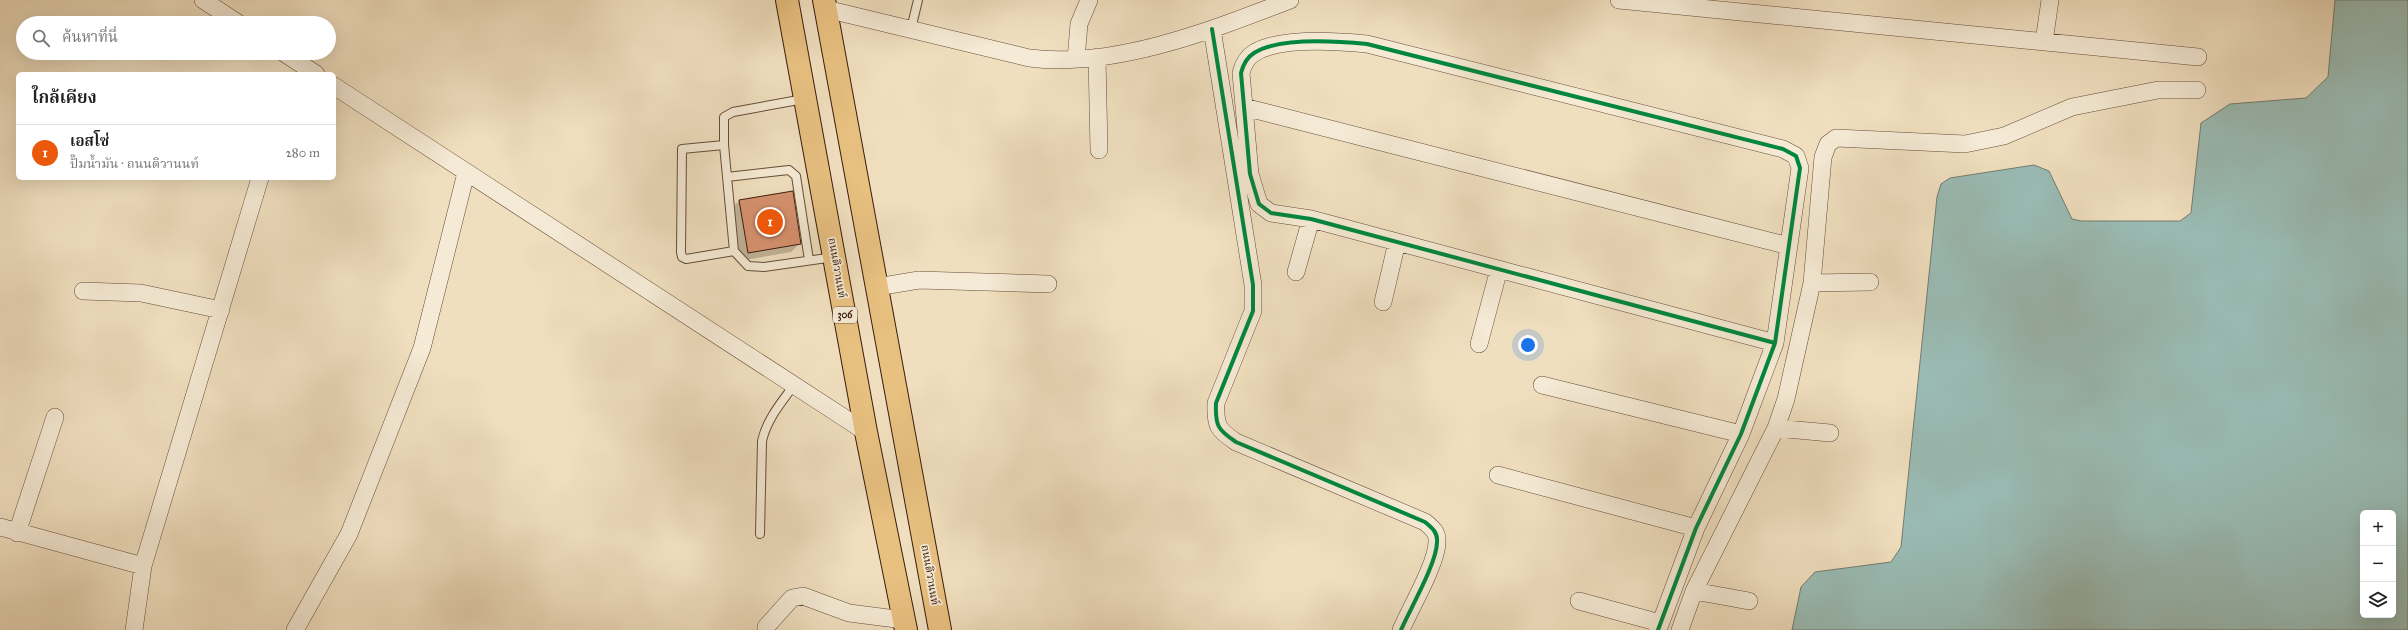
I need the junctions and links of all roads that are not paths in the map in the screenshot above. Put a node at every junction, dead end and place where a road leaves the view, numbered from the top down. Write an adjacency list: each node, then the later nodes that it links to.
1 (787, 0): 21 (main road, ถนนติวานนท์ / 306)
2 (918, 0): 10 (lane)
3 (1089, 0): 15 (street)
4 (1290, 0): 11 (street)
5 (1619, 0): 12 (street)
6 (2050, 0): 12 (street)
7 (214, 3): 9 (street)
8 (824, 3): 10 (street); 39 (main road, ถนนติวานนท์)
9 (230, 16)
10 (911, 29): 15 (street)
11 (1212, 29): 13 (street); 67 (street)
12 (2044, 42): 14 (street)
13 (1097, 57): 15 (street); 24 (street)
14 (2198, 57)
15 (1076, 59)
16 (291, 60): 17 (street)
17 (300, 69): 18 (street)
18 (310, 72)
19 (336, 87): 25 (street)
20 (2197, 90): 37 (street)
21 (806, 99): 23 (lane); 32 (main road, ถนนติวานนท์ / 306)
22 (1244, 107): 28 (street); 30 (street); 30 (street)
23 (724, 145): 26 (lane); 31 (lane)
24 (1099, 150)
25 (466, 172): 45 (street); 66 (street)
26 (727, 177): 31 (lane); 33 (lane)
27 (259, 180): 42 (street)
28 (1311, 219): 29 (street); 35 (street)
29 (1397, 242): 34 (street); 41 (street)
30 (1789, 246): 43 (street)
31 (734, 251): 33 (lane)
32 (835, 257): 33 (lane); 49 (main road, ถนนติวานนท์ / 306)
33 (809, 260)
34 (1499, 269): 43 (street); 44 (street)
35 (1296, 272)
36 (1870, 282): 37 (street)
37 (1812, 283): 48 (street)
38 (1048, 284): 39 (street)
39 (877, 287): 64 (main road, ถนนติวานนท์)
40 (83, 290): 42 (street)
41 (1383, 302)
42 (221, 310): 57 (street)
43 (1775, 343): 51 (street)
44 (1480, 344)
45 (794, 385): 49 (street); 56 (lane)
46 (1542, 385): 51 (street)
47 (55, 417): 55 (street)
48 (1776, 428): 50 (street); 58 (street)
49 (866, 432): 61 (main road, ถนนติวานนท์ / 306)
50 (1830, 433)
51 (1741, 434): 54 (street)
52 (1498, 475): 54 (street)
53 (0, 527): 55 (street)
54 (1696, 528): 62 (street)
55 (17, 534): 57 (street)
56 (760, 534)
57 (143, 566): 65 (street)
58 (1694, 591): 60 (street); 68 (street)
59 (1579, 601): 62 (street)
60 (1749, 601)
61 (905, 625): 63 (street)
62 (1659, 626)
63 (766, 627)
64 (942, 629)
65 (134, 630)
66 (295, 630)
67 (1401, 630)
68 (1680, 630)

